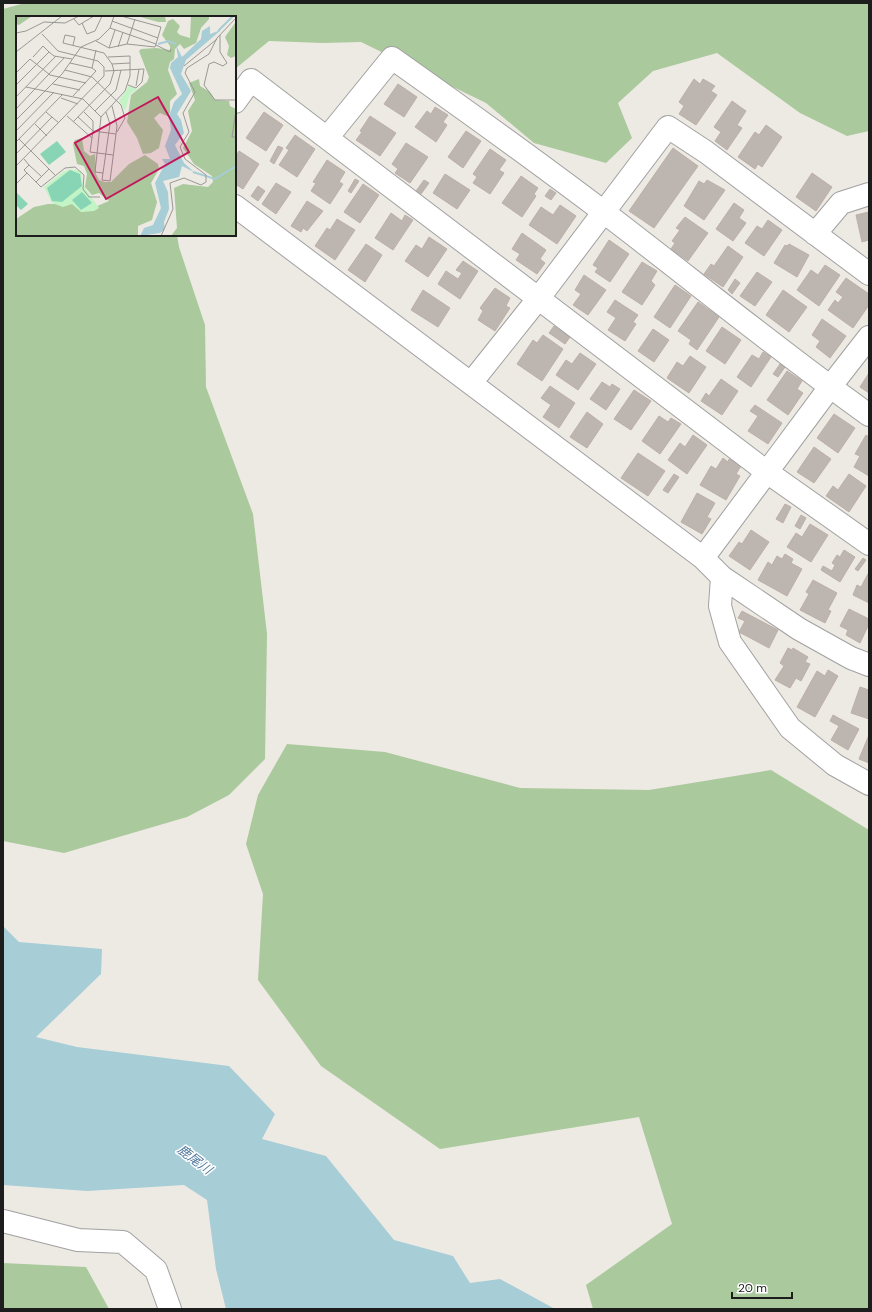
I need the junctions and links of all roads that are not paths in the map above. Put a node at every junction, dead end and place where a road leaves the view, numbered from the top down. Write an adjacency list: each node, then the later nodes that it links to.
1 (236, 101): 2 (street)
2 (327, 138): 5 (street); 8 (street)
3 (869, 194): 6 (street)
4 (236, 207): 10 (street)
5 (604, 212): 6 (street); 8 (street); 11 (street)
6 (815, 234): 7 (street)
7 (869, 274)
8 (538, 299): 10 (street); 13 (street)
9 (869, 337): 11 (street)
10 (471, 383): 15 (street)
11 (830, 387): 12 (street); 13 (street)
12 (869, 415)
13 (766, 472): 14 (street); 15 (street)
14 (869, 544)
15 (703, 558): 16 (street)
16 (722, 577): 17 (street); 18 (street)
17 (869, 665)
18 (869, 784)
19 (3, 1221): 20 (street)
20 (170, 1309)

